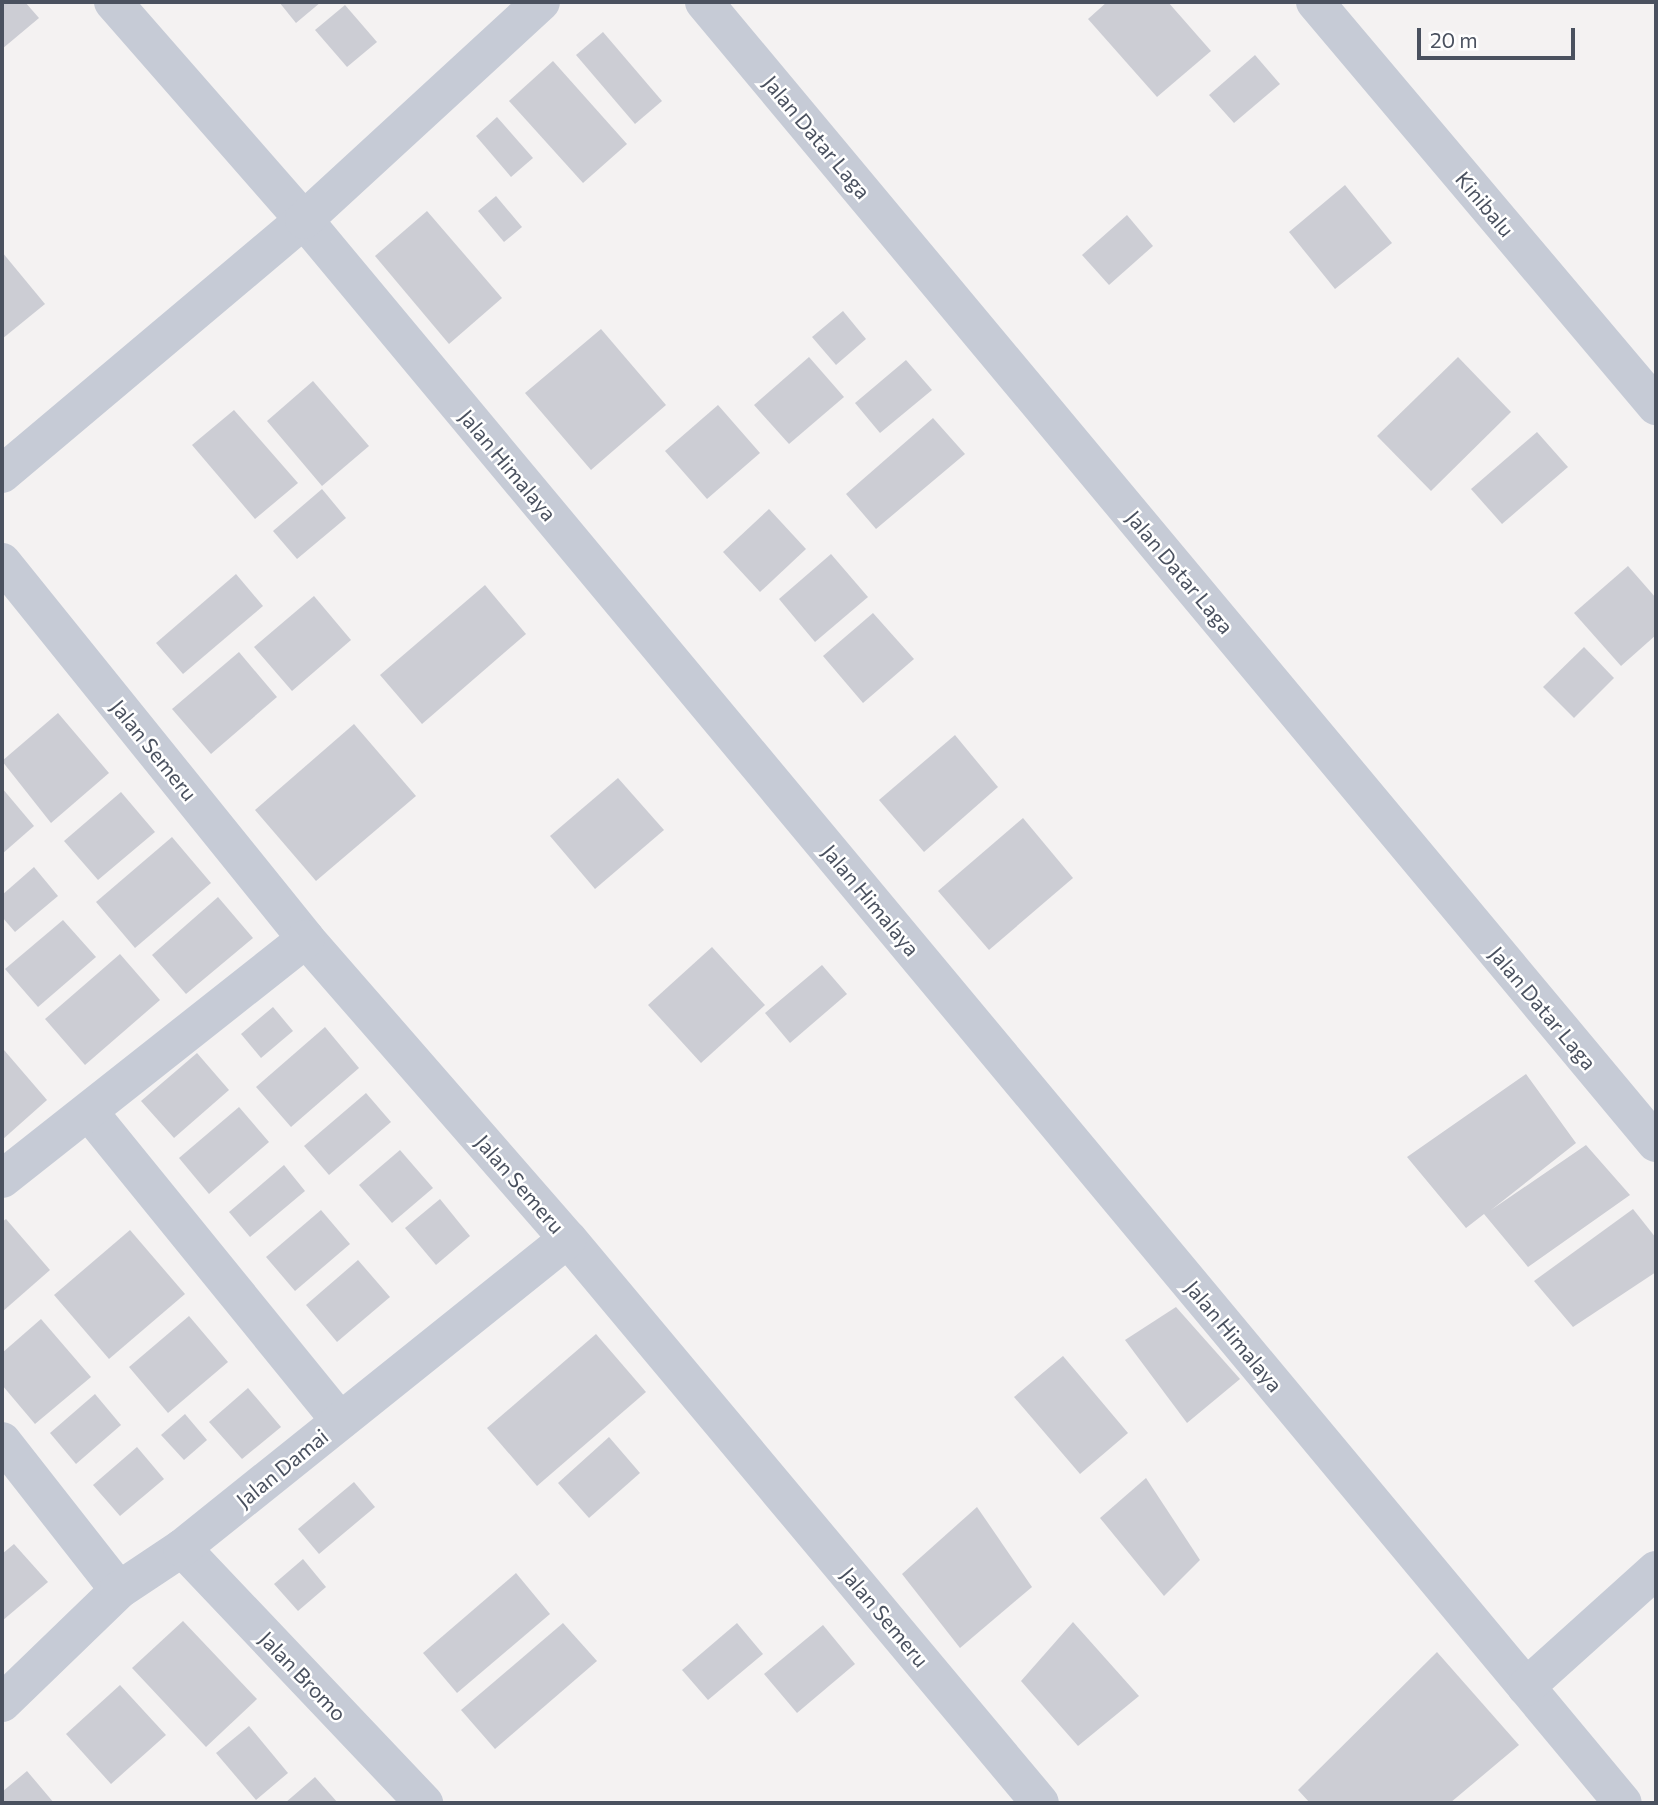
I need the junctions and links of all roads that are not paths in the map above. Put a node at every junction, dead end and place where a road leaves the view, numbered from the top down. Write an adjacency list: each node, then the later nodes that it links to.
1 (113, 2): 5 (street, Jalan Himalaya)
2 (541, 2): 5 (street)
3 (704, 2): 11 (street, Jalan Datar Laga)
4 (1315, 2): 6 (street, Kinibalu)
5 (304, 220): 7 (street); 19 (street, Jalan Himalaya)
6 (1656, 406)
7 (2, 474)
8 (2, 562): 9 (street, Jalan Semeru)
9 (306, 939): 10 (street); 13 (street, Jalan Semeru)
10 (89, 1112): 12 (street); 14 (street)
11 (1656, 1143)
12 (2, 1179)
13 (568, 1239): 14 (street, Jalan Damai); 22 (street, Jalan Semeru)
14 (341, 1421): 16 (street, Jalan Damai)
15 (2, 1441): 18 (street)
16 (182, 1548): 18 (street, Jalan Damai); 21 (street, Jalan Bromo)
17 (1656, 1570): 19 (street)
18 (119, 1590): 20 (street, Jalan Damai)
19 (1526, 1687): 23 (street, Jalan Himalaya)
20 (2, 1703)
21 (424, 1803)
22 (1040, 1803)
23 (1623, 1803)

